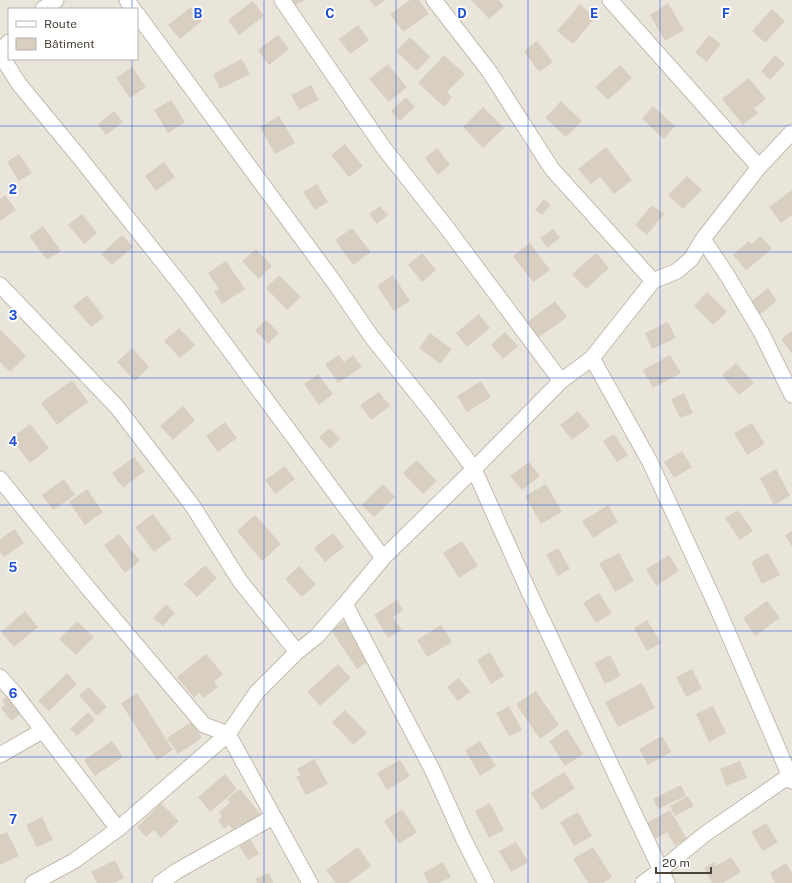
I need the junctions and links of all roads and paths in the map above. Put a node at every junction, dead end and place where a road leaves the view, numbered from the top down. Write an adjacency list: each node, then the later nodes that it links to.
1 (56, 0): 6 (street)
2 (127, 0): 7 (street)
3 (282, 0): 17 (street)
4 (434, 0): 14 (street)
5 (610, 0): 12 (street)
6 (44, 8)
7 (133, 8)
8 (138, 15): 19 (street)
9 (8, 43): 10 (street)
10 (0, 52): 21 (street)
11 (792, 132): 12 (street)
12 (759, 167): 13 (street)
13 (703, 239): 14 (street); 18 (street)
14 (653, 280): 16 (street)
15 (0, 285): 23 (street)
16 (592, 358): 17 (street); 28 (street)
17 (561, 380): 19 (street)
18 (792, 395)
19 (474, 469): 21 (street); 32 (street)
20 (0, 479): 26 (street)
21 (383, 558): 22 (street)
22 (345, 604): 23 (street); 36 (street)
23 (297, 652): 26 (street)
24 (0, 677): 25 (street)
25 (42, 731): 27 (street); 30 (street)
26 (228, 734): 29 (street); 30 (street)
27 (0, 755)
28 (791, 777): 32 (street)
29 (273, 817): 31 (street); 35 (street)
30 (118, 829): 33 (street)
31 (180, 877): 34 (street)
32 (664, 877): 37 (street)
33 (33, 883)
34 (160, 883)
35 (310, 883)
36 (486, 883)
37 (643, 883)

